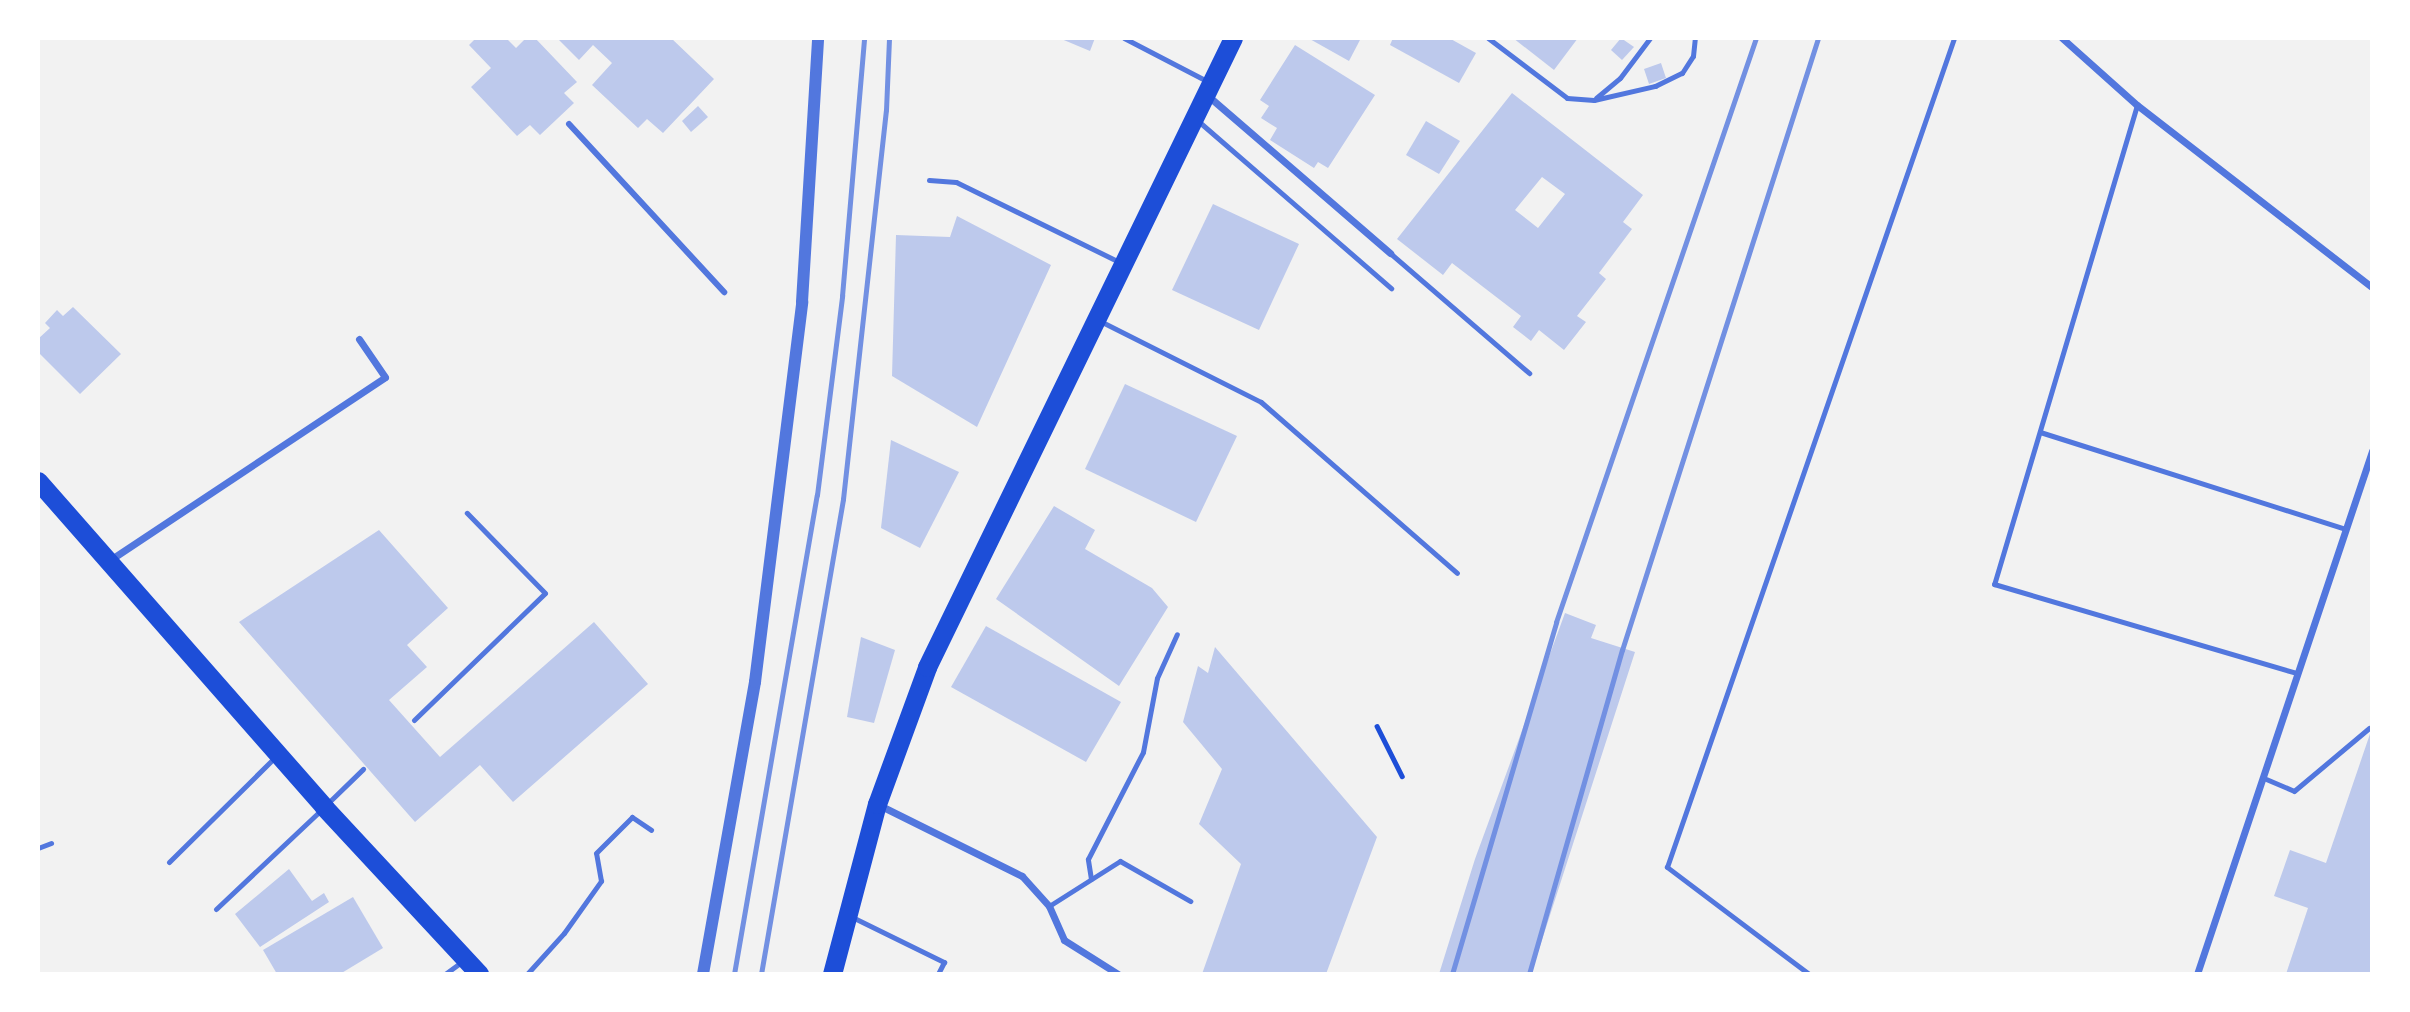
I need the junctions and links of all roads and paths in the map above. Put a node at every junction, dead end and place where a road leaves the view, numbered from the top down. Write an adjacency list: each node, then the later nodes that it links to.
1 (818, 38): 53 (street)
2 (1124, 38): 9 (lane)
3 (1233, 38): 9 (highway)
4 (1488, 38): 10 (lane)
5 (1650, 38): 10 (lane)
6 (1695, 38): 10 (lane)
7 (1954, 38): 57 (lane)
8 (2062, 38): 11 (street)
9 (1209, 89): 12 (highway); 15 (street)
10 (1594, 100)
11 (2137, 105): 17 (street); 23 (lane)
12 (1195, 118): 16 (highway); 18 (lane)
13 (569, 124): 19 (street)
14 (929, 180): 16 (lane)
15 (1390, 253): 22 (lane)
16 (1124, 265): 20 (highway)
17 (2371, 287)
18 (1391, 288)
19 (724, 292)
20 (1097, 319): 29 (lane); 39 (highway)
21 (359, 339): 28 (street)
22 (1529, 373)
23 (2040, 432): 27 (lane); 31 (lane)
24 (2371, 451): 27 (street)
25 (38, 481): 28 (highway)
26 (467, 513): 32 (lane)
27 (2346, 529): 31 (street)
28 (109, 561): 35 (highway)
29 (1457, 573)
30 (1177, 634): 45 (lane)
31 (2297, 673): 38 (street)
32 (414, 720)
33 (1377, 726): 37 (path)
34 (2369, 728): 38 (lane)
35 (278, 754): 40 (highway); 44 (lane)
36 (363, 769): 40 (lane)
37 (1402, 776)
38 (2266, 779): 58 (street)
39 (877, 804): 47 (street); 49 (highway)
40 (324, 807): 48 (lane); 50 (highway)
41 (651, 830): 52 (lane)
42 (51, 843): 43 (lane)
43 (38, 848)
44 (169, 862)
45 (1091, 879): 46 (lane); 47 (lane)
46 (1191, 901)
47 (1049, 906): 56 (street)
48 (216, 909)
49 (847, 915): 54 (highway); 55 (lane)
50 (472, 966): 51 (lane)
51 (445, 974)
52 (527, 974)
53 (703, 974)
54 (832, 974)
55 (938, 974)
56 (1118, 974)
57 (1809, 974)
58 (2197, 974)

